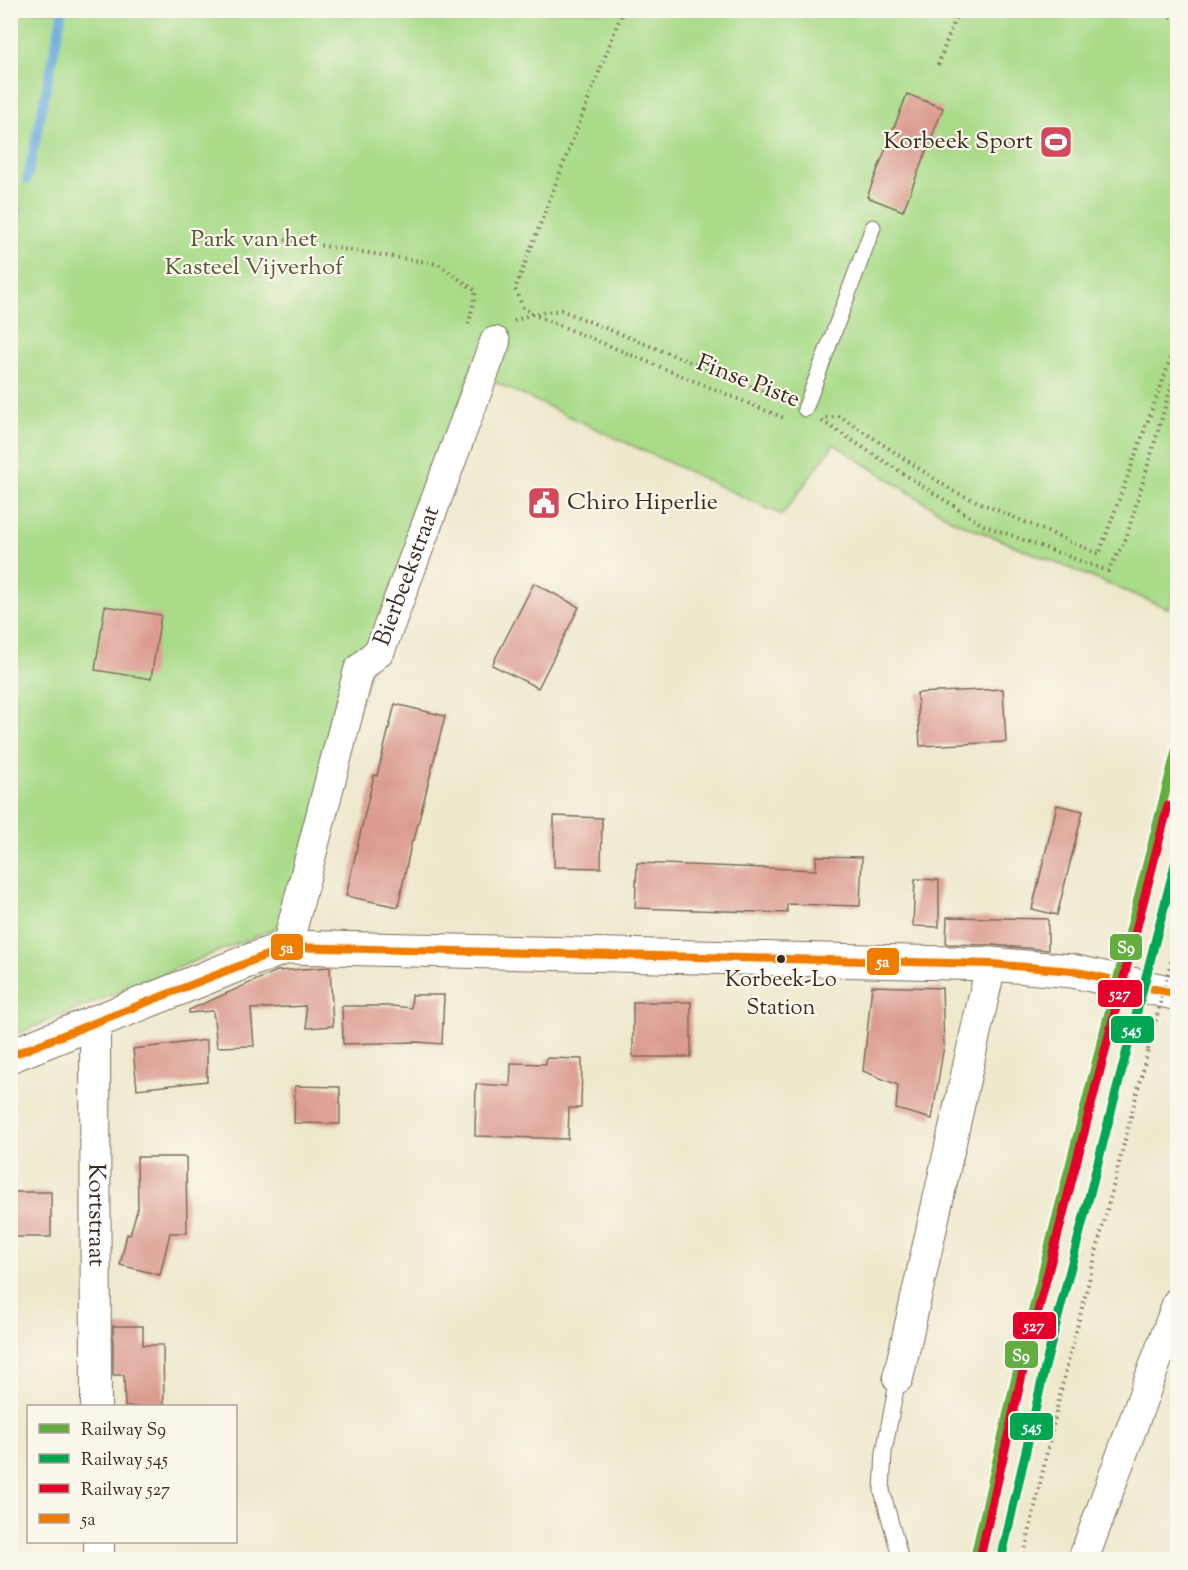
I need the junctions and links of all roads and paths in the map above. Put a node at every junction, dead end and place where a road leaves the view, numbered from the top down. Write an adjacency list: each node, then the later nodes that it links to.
1 (623, 10): 8 (path)
2 (958, 10): 5 (path)
3 (1153, 10): 4 (path)
4 (1178, 20)
5 (938, 65)
6 (873, 227): 13 (lane)
7 (279, 239): 9 (path)
8 (532, 314): 11 (path); 13 (path); 14 (path, Finse Piste)
9 (466, 334)
10 (1178, 339): 15 (path, Finse Piste)
11 (495, 342): 17 (street, Bierbeekstraat)
12 (1178, 363): 15 (path)
13 (808, 415): 15 (path, Finse Piste)
14 (785, 419)
15 (820, 419)
16 (1178, 934): 29 (path, bridge)
17 (287, 947): 18 (street); 20 (street)
18 (991, 964): 19 (street); 24 (street)
19 (1178, 994)
20 (95, 1023): 21 (street); 25 (street, Kortstraat)
21 (10, 1056)
22 (1178, 1302): 23 (street)
23 (1172, 1335): 30 (street)
24 (898, 1378): 28 (lane)
25 (96, 1405)
26 (99, 1543): 27 (street)
27 (99, 1560)
28 (901, 1560)
29 (1023, 1560)
30 (1083, 1560)

